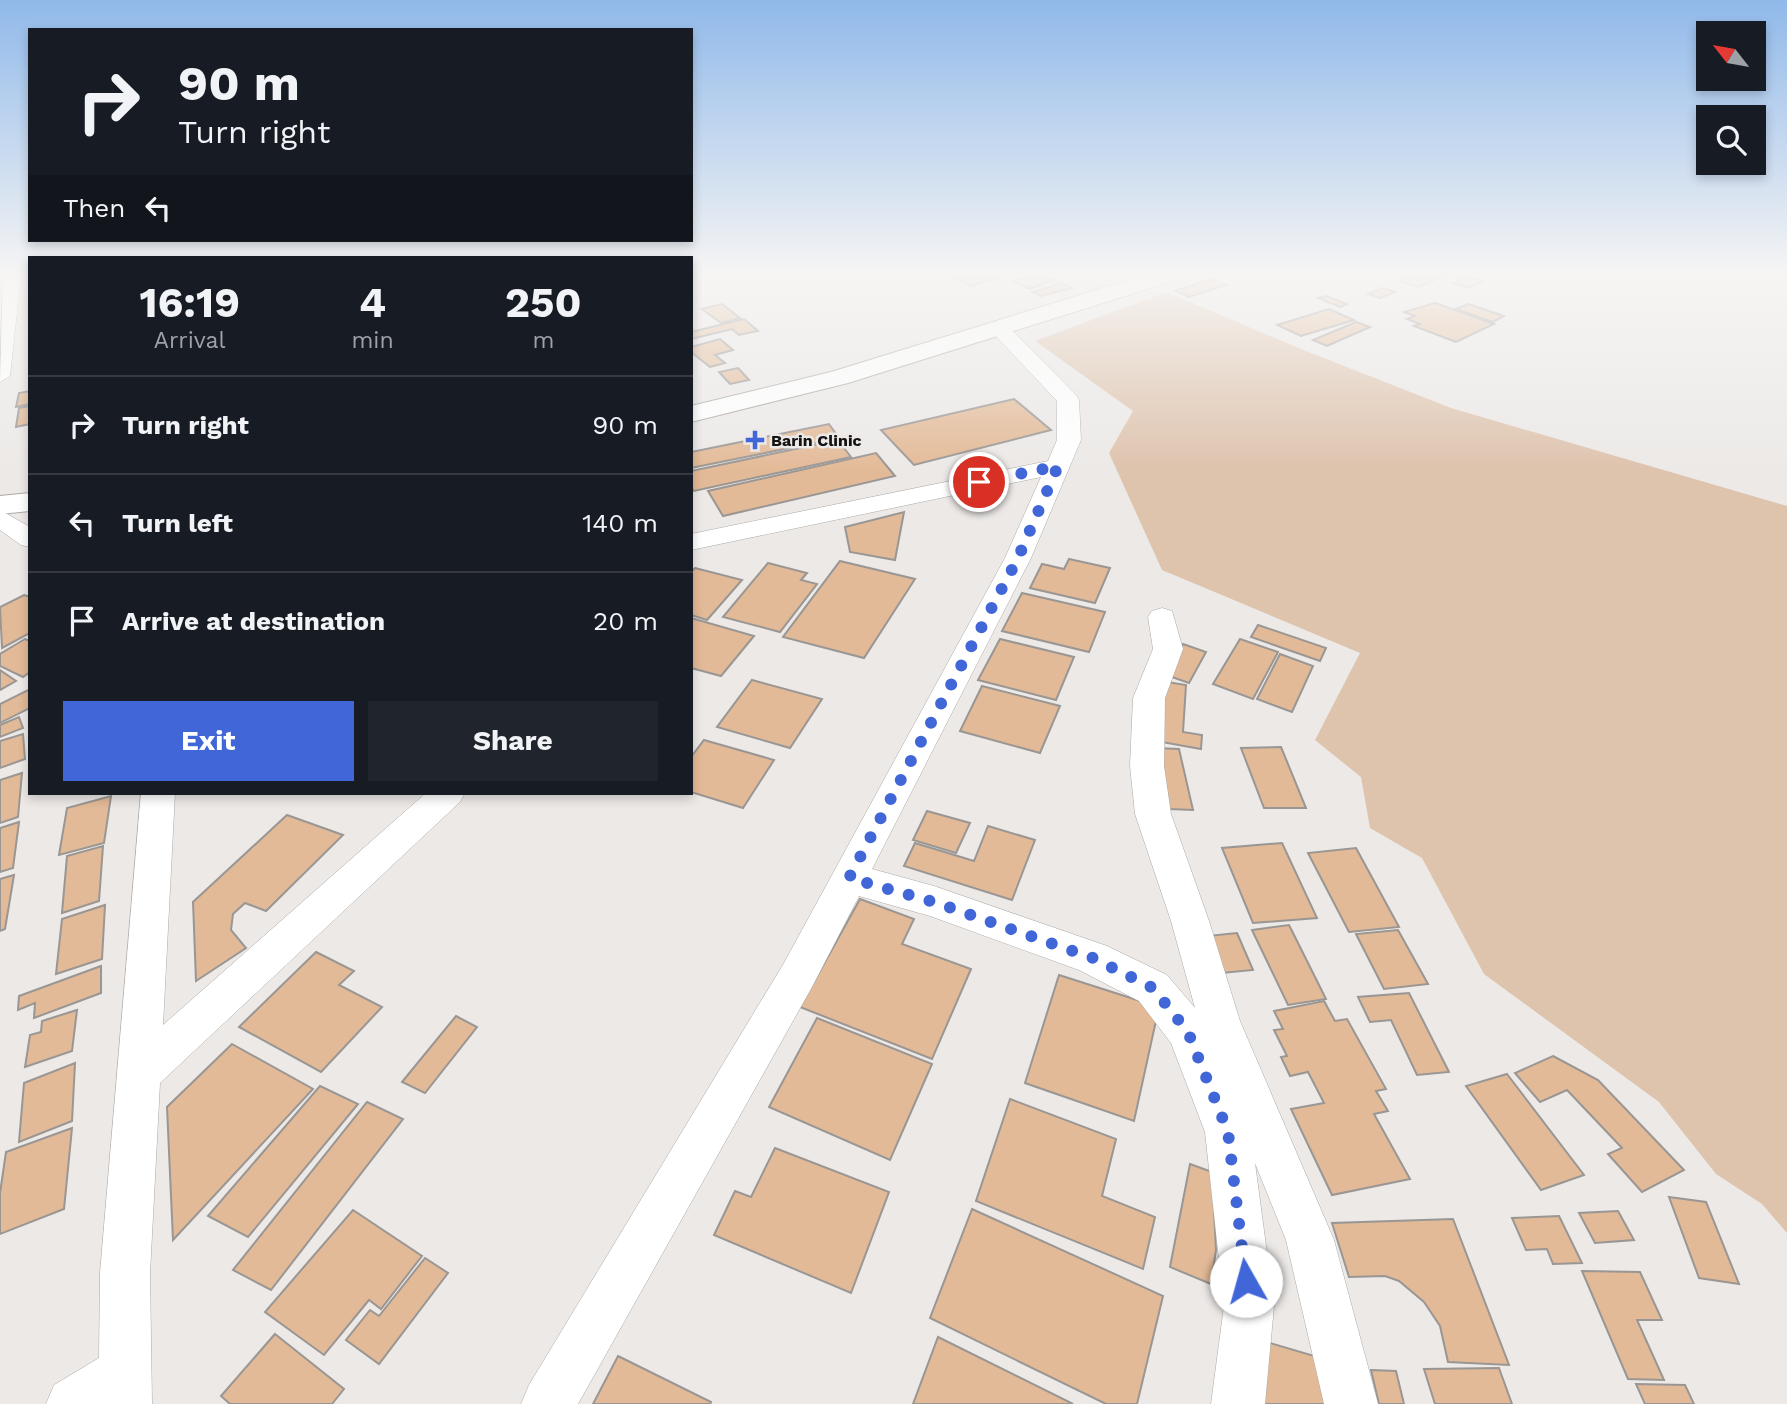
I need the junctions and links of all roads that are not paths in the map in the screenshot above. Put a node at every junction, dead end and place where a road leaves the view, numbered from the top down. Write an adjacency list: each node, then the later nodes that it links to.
1 (4, 341): 4 (street)
2 (959, 341): 5 (main road)
3 (1011, 341): 6 (street)
4 (0, 376)
5 (693, 414)
6 (1058, 466): 11 (street); 15 (street)
7 (28, 502): 8 (main road)
8 (0, 505)
9 (0, 518): 10 (street)
10 (28, 538)
11 (693, 542)
12 (1162, 617): 21 (street)
13 (158, 795): 16 (street)
14 (446, 795): 16 (street)
15 (849, 878): 19 (street); 20 (street)
16 (139, 1074): 17 (street)
17 (125, 1388): 18 (street)
18 (73, 1404)
19 (548, 1404)
20 (1238, 1404)
21 (1352, 1404)

